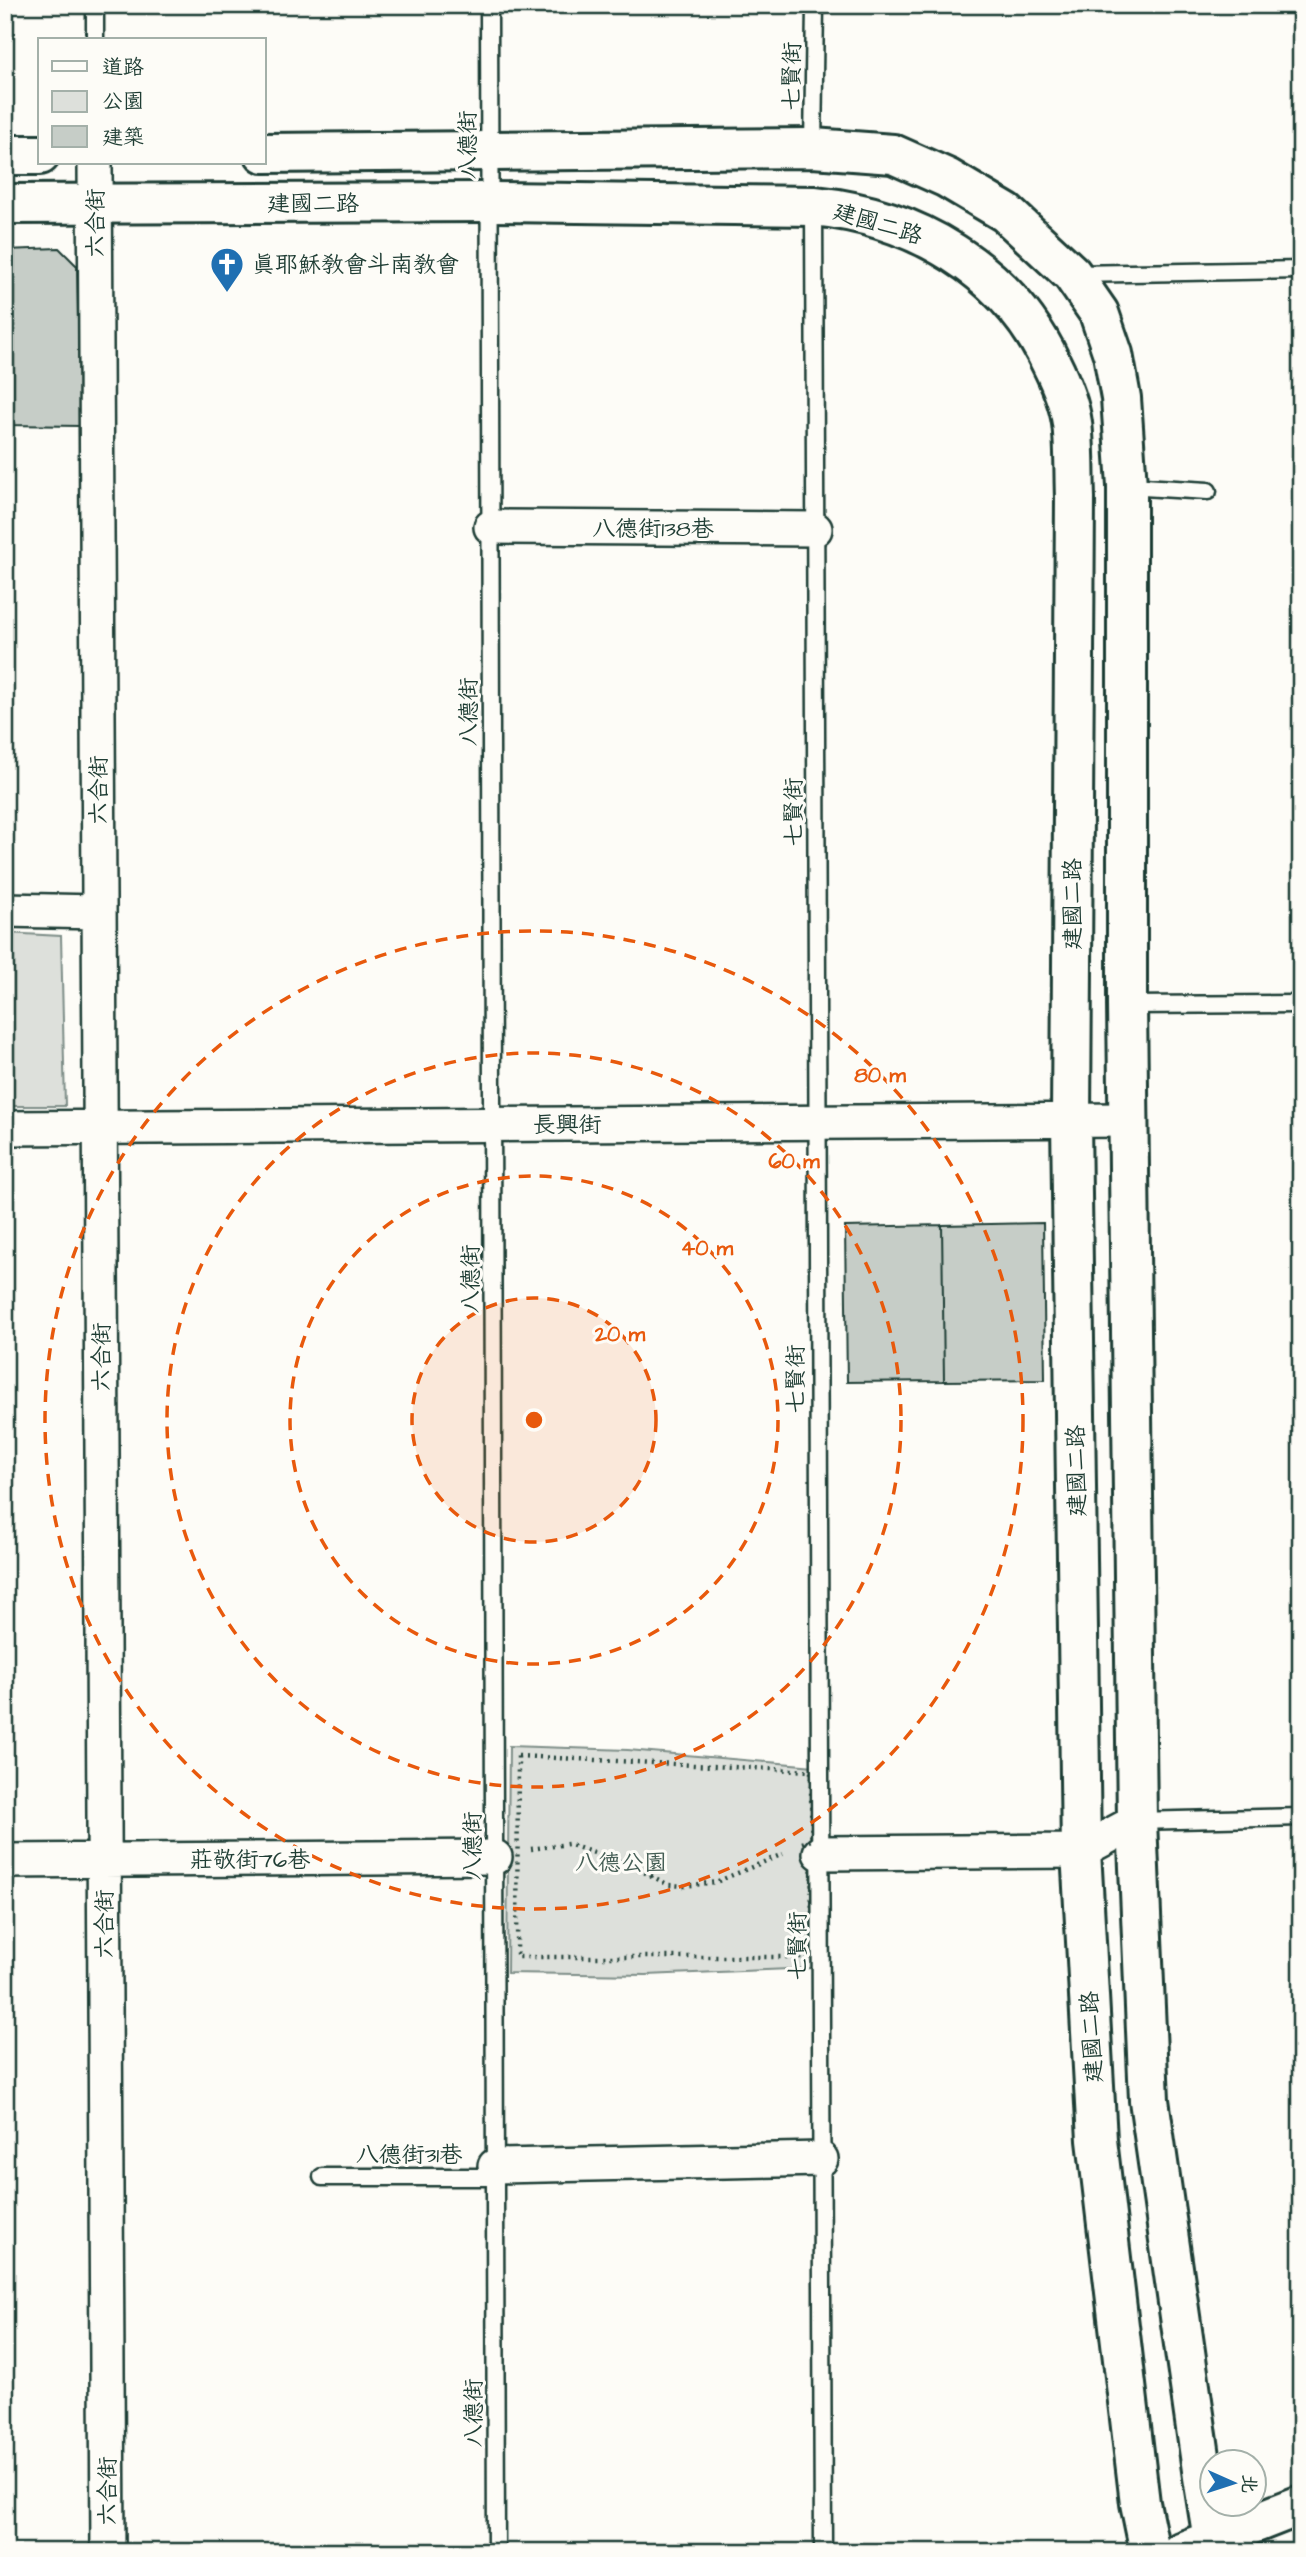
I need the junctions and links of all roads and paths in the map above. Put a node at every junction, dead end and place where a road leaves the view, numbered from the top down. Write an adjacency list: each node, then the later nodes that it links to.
1 (95, 5): 4 (lane)
2 (489, 5): 6 (lane, 八德街)
3 (815, 5): 5 (lane, 七賢街)
4 (95, 38)
5 (813, 148): 6 (street); 16 (street)
6 (489, 151): 7 (street); 11 (lane, 八德街)
7 (266, 153)
8 (5, 155): 9 (street)
9 (38, 155)
10 (95, 164): 13 (street, 六合街)
11 (490, 202): 13 (street, 建國二路); 14 (street, 建國二路); 19 (lane, 八德街)
12 (5, 204): 13 (street, 建國二路)
13 (95, 204): 22 (street, 六合街)
14 (814, 206): 20 (lane, 七賢街); 26 (street, 建國二路)
15 (1301, 270): 16 (lane)
16 (1072, 274): 17 (street)
17 (1127, 486): 18 (lane); 24 (street)
18 (1209, 491)
19 (491, 527): 20 (street, 八德街138巷); 28 (lane, 八德街)
20 (815, 529): 27 (lane, 七賢街)
21 (5, 910): 22 (street)
22 (98, 912): 29 (street, 六合街)
23 (1301, 1004): 24 (lane)
24 (1127, 1005): 25 (street)
25 (1129, 1120): 26 (street, 長興街); 32 (street)
26 (1071, 1121): 27 (street, 長興街); 34 (street, 建國二路)
27 (817, 1122): 28 (street, 長興街); 33 (lane, 七賢街)
28 (492, 1125): 29 (street, 長興街); 35 (lane, 八德街)
29 (100, 1127): 30 (street, 長興街); 36 (street, 六合街)
30 (5, 1128)
31 (1301, 1817): 32 (lane)
32 (1138, 1821): 34 (street); 44 (street)
33 (804, 1847): 34 (street); 39 (path); 40 (lane, 七賢街)
34 (1081, 1851): 48 (street, 建國二路)
35 (502, 1859): 35 (path); 36 (street, 莊敬街76巷); 39 (path); 41 (lane, 八德街)
36 (104, 1860): 37 (street, 莊敬街76巷); 45 (street, 六合街)
37 (5, 1861)
38 (660, 1861): 39 (path)
39 (651, 1877)
40 (821, 2159): 41 (street); 47 (lane, 七賢街)
41 (496, 2172): 42 (lane, 八德街31巷); 46 (lane, 八德街)
42 (322, 2177)
43 (1301, 2505): 44 (street)
44 (1203, 2547)
45 (108, 2552)
46 (496, 2552)
47 (822, 2552)
48 (1150, 2552)

